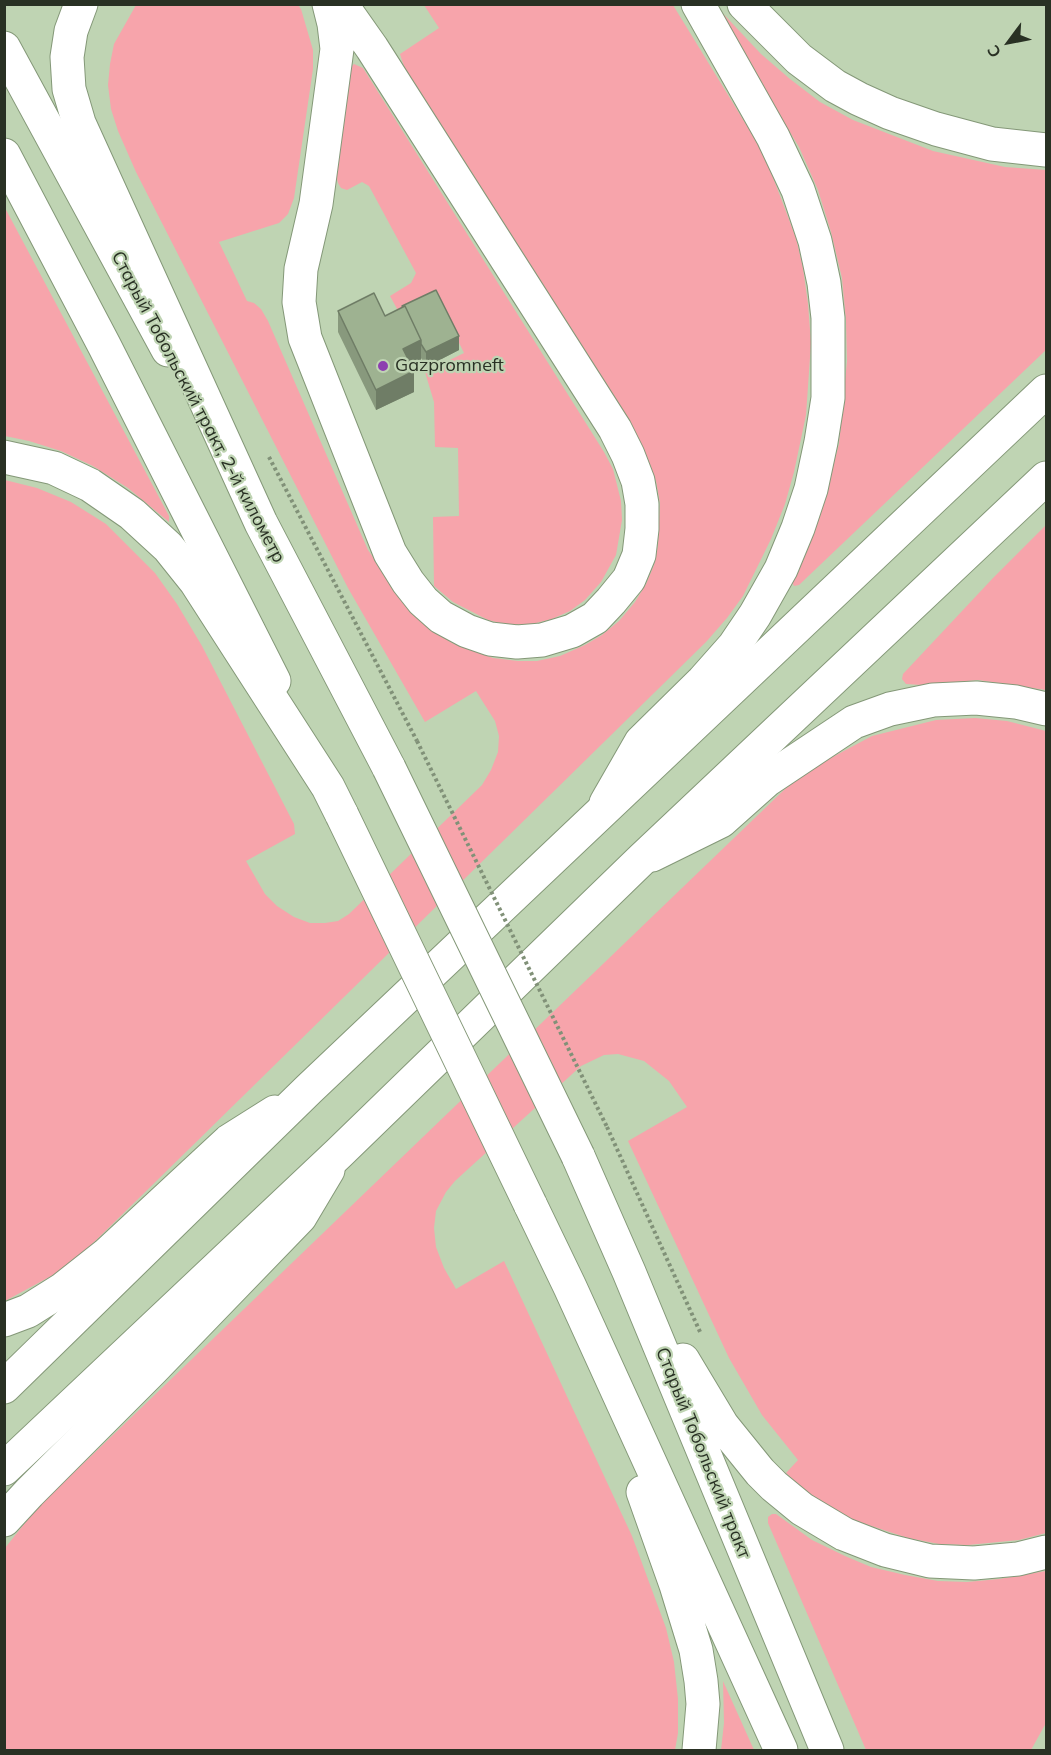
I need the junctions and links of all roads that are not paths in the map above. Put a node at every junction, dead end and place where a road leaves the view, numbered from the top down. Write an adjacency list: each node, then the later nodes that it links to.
1 (81, 4): 12 (main road)
2 (328, 4): 3 (main road)
3 (341, 4)
4 (698, 4): 15 (main road)
5 (744, 4): 7 (main road)
6 (4, 48): 12 (main road, Старый Тобольский тракт, 2-й километр)
7 (1047, 150)
8 (4, 155): 14 (main road)
9 (1047, 391): 15 (main road)
10 (4, 457): 14 (main road)
11 (1047, 478): 16 (main road)
12 (261, 523): 19 (main road, Старый Тобольский тракт, 2-й километр, bridge)
13 (1047, 709): 16 (main road)
14 (335, 801): 21 (main road, bridge)
15 (600, 813): 17 (main road)
16 (642, 859): 18 (main road)
17 (309, 1089): 22 (main road); 23 (main road)
18 (339, 1153): 24 (main road); 25 (main road)
19 (578, 1156): 20 (main road, Старый Тобольский тракт)
20 (629, 1272): 26 (main road); 29 (main road, Старый Тобольский тракт)
21 (570, 1287): 27 (main road); 28 (main road)
22 (4, 1320)
23 (4, 1387)
24 (4, 1469)
25 (4, 1520)
26 (1047, 1552)
27 (699, 1750)
28 (781, 1750)
29 (827, 1750)

